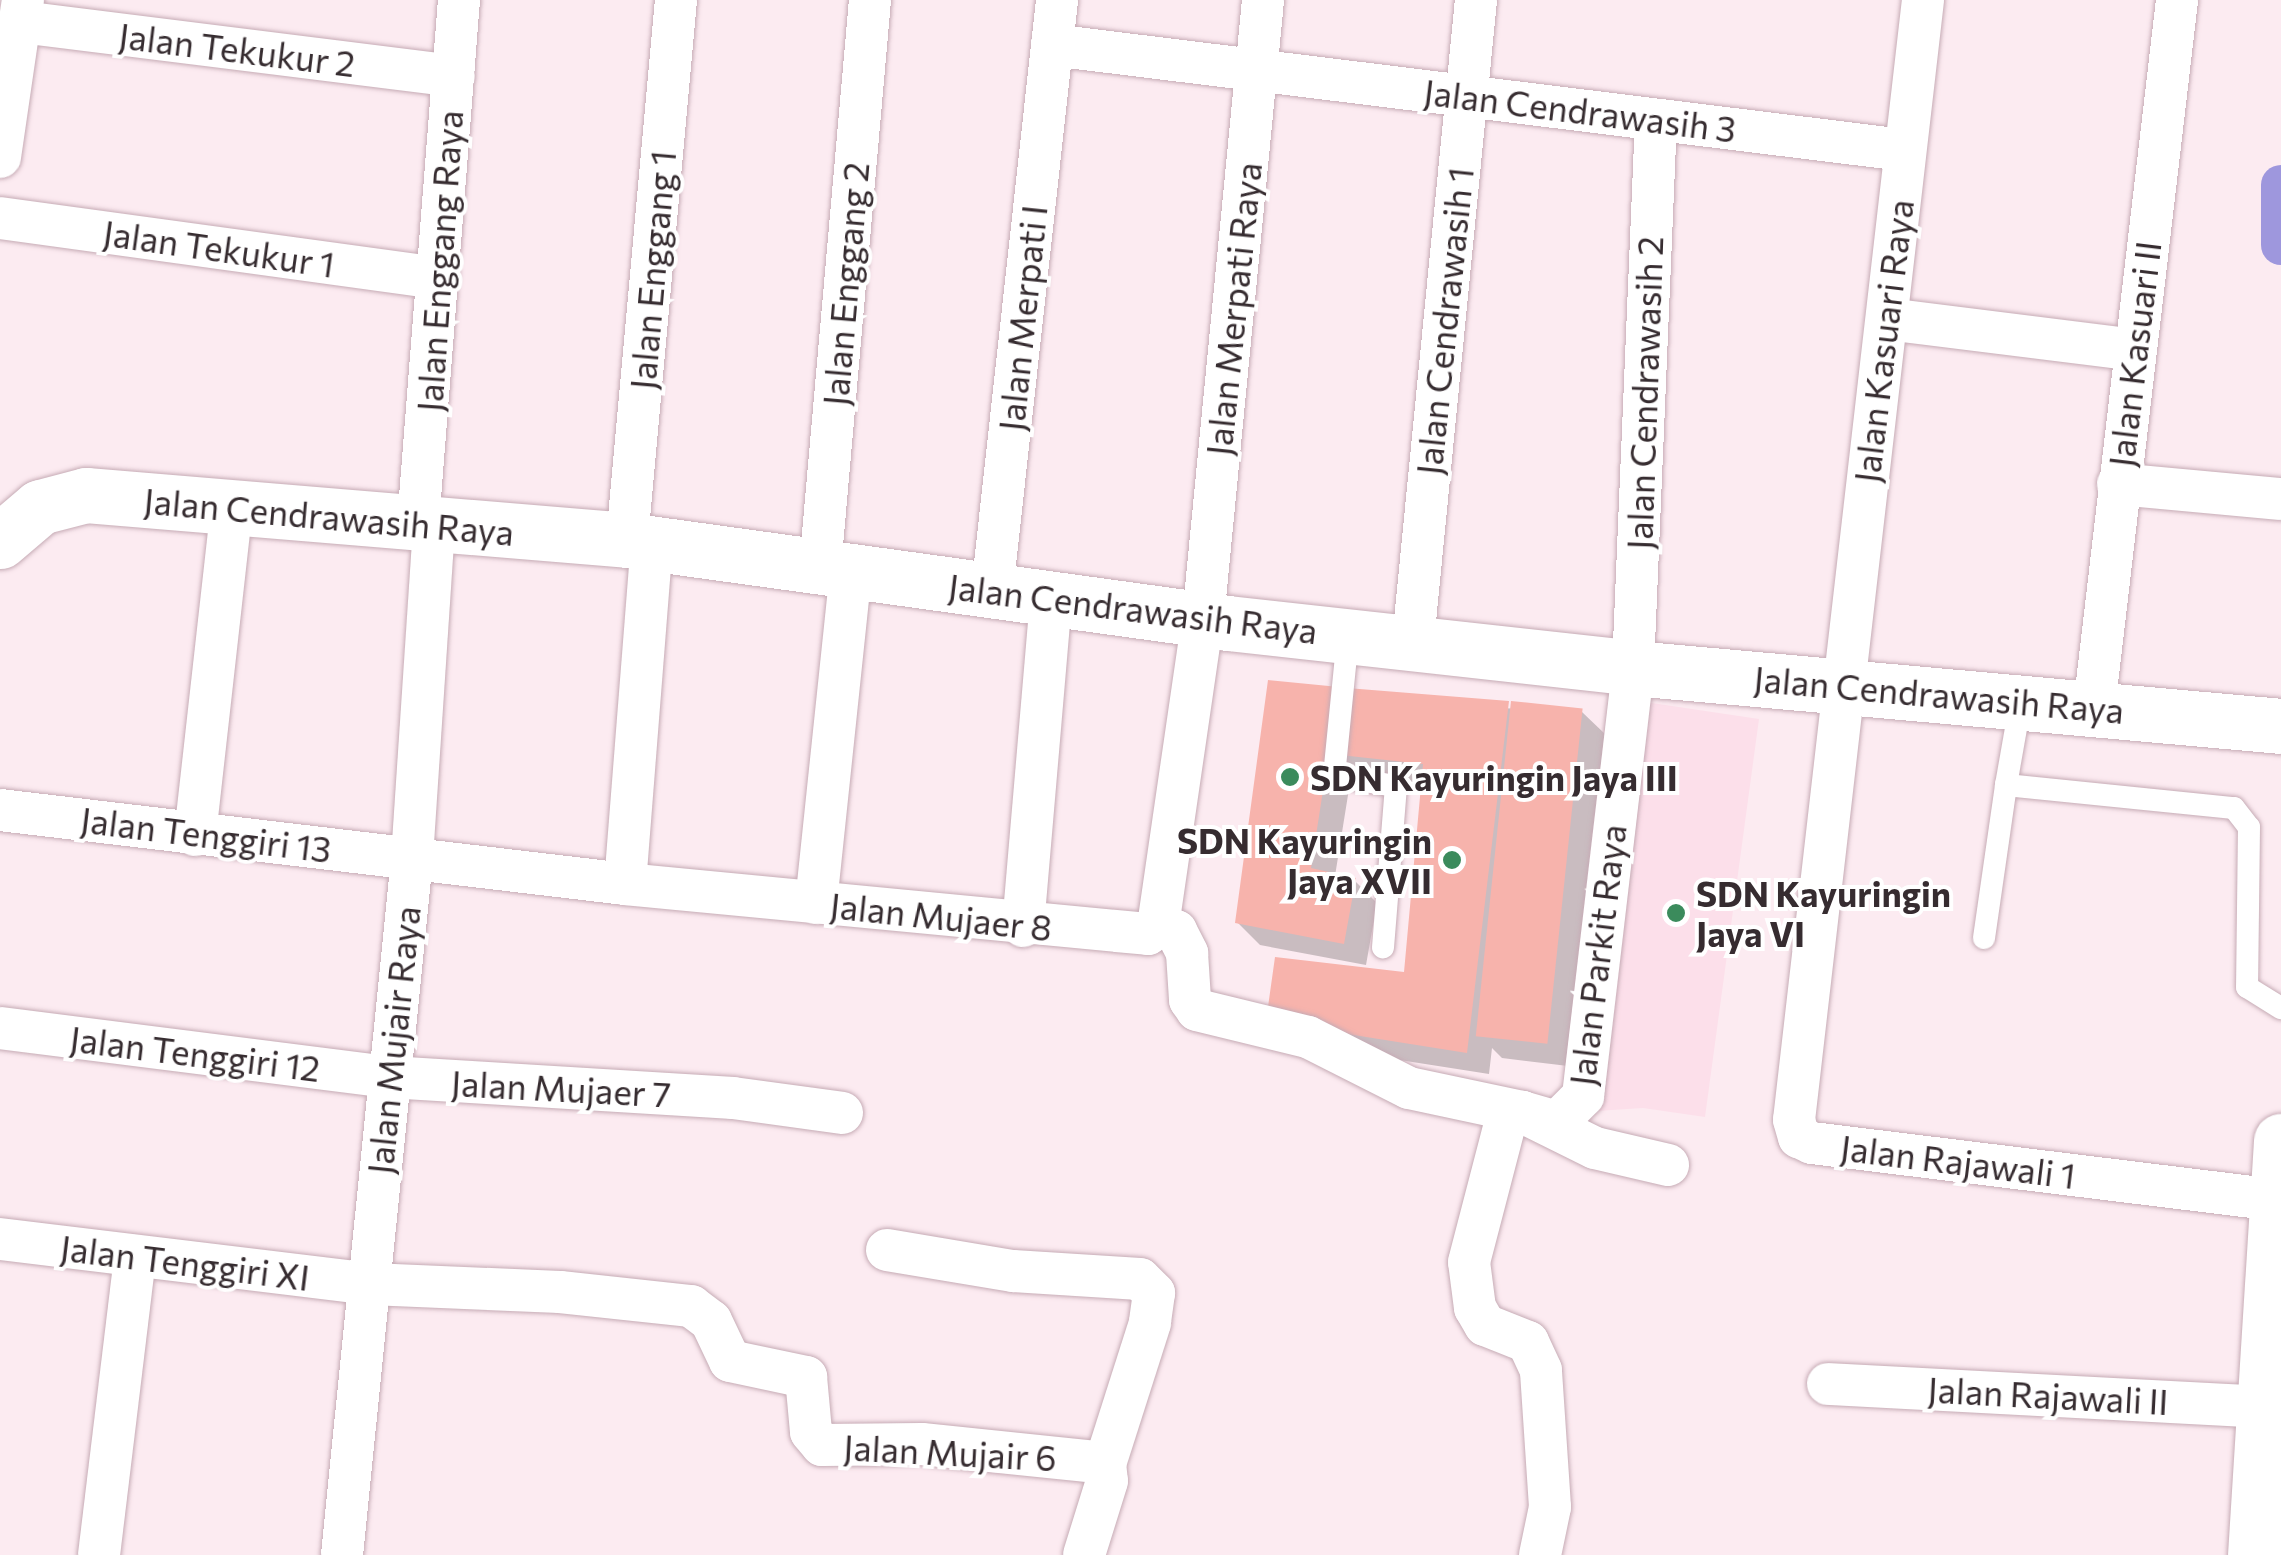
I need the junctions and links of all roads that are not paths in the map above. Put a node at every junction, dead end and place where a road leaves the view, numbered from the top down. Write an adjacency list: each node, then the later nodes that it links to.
1 (459, 0): 12 (street, Jalan Enggang Raya)
2 (676, 0): 26 (street, Jalan Enggang 1)
3 (870, 0): 27 (street, Jalan Enggang 2)
4 (1057, 0): 10 (street, Jalan Merpati I)
5 (1263, 0): 11 (street, Jalan Merpati Raya)
6 (1476, 0): 13 (street, Jalan Cendrawasih 1)
7 (1923, 0): 15 (street, Jalan Kasuari Raya)
8 (2177, 0): 20 (street, Jalan Kasuari II)
9 (22, 11): 12 (street, Jalan Tekukur 2); 16 (street)
10 (1052, 44): 11 (street, Jalan Cendrawasih 3); 28 (street, Jalan Merpati I)
11 (1256, 75): 13 (street, Jalan Cendrawasih 3); 30 (street, Jalan Merpati Raya)
12 (454, 76): 18 (street, Jalan Enggang Raya)
13 (1467, 96): 14 (street, Jalan Cendrawasih 3); 32 (street, Jalan Cendrawasih 1)
14 (1656, 119): 15 (street, Jalan Cendrawasih 3); 33 (street, Jalan Cendrawasih 2)
15 (1904, 150): 19 (street, Jalan Kasuari Raya)
16 (0, 156)
17 (0, 218): 18 (street, Jalan Tekukur 1)
18 (438, 278): 24 (street, Jalan Enggang Raya)
19 (1887, 320): 20 (street); 34 (street, Jalan Kasuari Raya)
20 (2135, 350): 21 (street, Jalan Kasuari II)
21 (2118, 484): 22 (street); 36 (street, Jalan Kasuari II)
22 (2278, 498)
23 (231, 512): 24 (street, Jalan Cendrawasih Raya); 25 (street, Jalan Cendrawasih Raya); 40 (street)
24 (426, 523): 26 (street, Jalan Cendrawasih Raya); 41 (street, Jalan Mujair Raya)
25 (0, 541)
26 (640, 541): 27 (street, Jalan Cendrawasih Raya); 42 (street, Jalan Enggang 1)
27 (836, 570): 28 (street, Jalan Cendrawasih Raya); 43 (street, Jalan Enggang 2)
28 (992, 591): 29 (street, Jalan Cendrawasih Raya)
29 (1051, 602): 30 (street, Jalan Cendrawasih Raya); 44 (street)
30 (1203, 619): 31 (street, Jalan Cendrawasih Raya); 45 (street)
31 (1348, 636): 32 (street, Jalan Cendrawasih Raya); 47 (lane)
32 (1413, 642): 33 (street, Jalan Cendrawasih Raya)
33 (1633, 668): 34 (street, Jalan Cendrawasih Raya); 51 (street, Jalan Parkit Raya)
34 (1842, 682): 35 (street, Jalan Cendrawasih Raya); 55 (street, Jalan Rajawali 1)
35 (2021, 700): 36 (street, Jalan Cendrawasih Raya); 38 (lane)
36 (2094, 708): 37 (street, Jalan Cendrawasih Raya)
37 (2281, 726)
38 (2006, 785): 46 (lane); 48 (lane)
39 (0, 810): 40 (street, Jalan Tenggiri 13)
40 (194, 834): 41 (street, Jalan Tenggiri 13)
41 (412, 858): 42 (street, Jalan Mujaer 8); 50 (street, Jalan Mujair Raya)
42 (625, 884): 43 (street, Jalan Mujaer 8)
43 (816, 903): 44 (street, Jalan Mujaer 8)
44 (1022, 926): 45 (street, Jalan Mujaer 8)
45 (1158, 926): 51 (street)
46 (1984, 938)
47 (1383, 947)
48 (2281, 1008)
49 (0, 1028): 50 (street, Jalan Tenggiri 12)
50 (389, 1077): 52 (street, Jalan Mujaer 7); 59 (street, Jalan Mujair Raya)
51 (1522, 1112): 54 (street); 66 (street, Jalan Parkit Raya)
52 (842, 1113)
53 (2281, 1141): 55 (street)
54 (1668, 1166)
55 (2278, 1201): 61 (street)
56 (0, 1238): 58 (street, Jalan Tenggiri XI)
57 (887, 1250): 62 (street)
58 (134, 1256): 59 (street, Jalan Tenggiri XI); 63 (street)
59 (370, 1284): 62 (street, Jalan Mujair 6); 64 (street, Jalan Mujair Raya)
60 (1828, 1384): 61 (street, Jalan Rajawali II)
61 (2268, 1407): 67 (street)
62 (1105, 1464): 65 (street, Jalan Mujair 6)
63 (99, 1555)
64 (342, 1555)
65 (1084, 1555)
66 (1540, 1555)
67 (2254, 1555)

